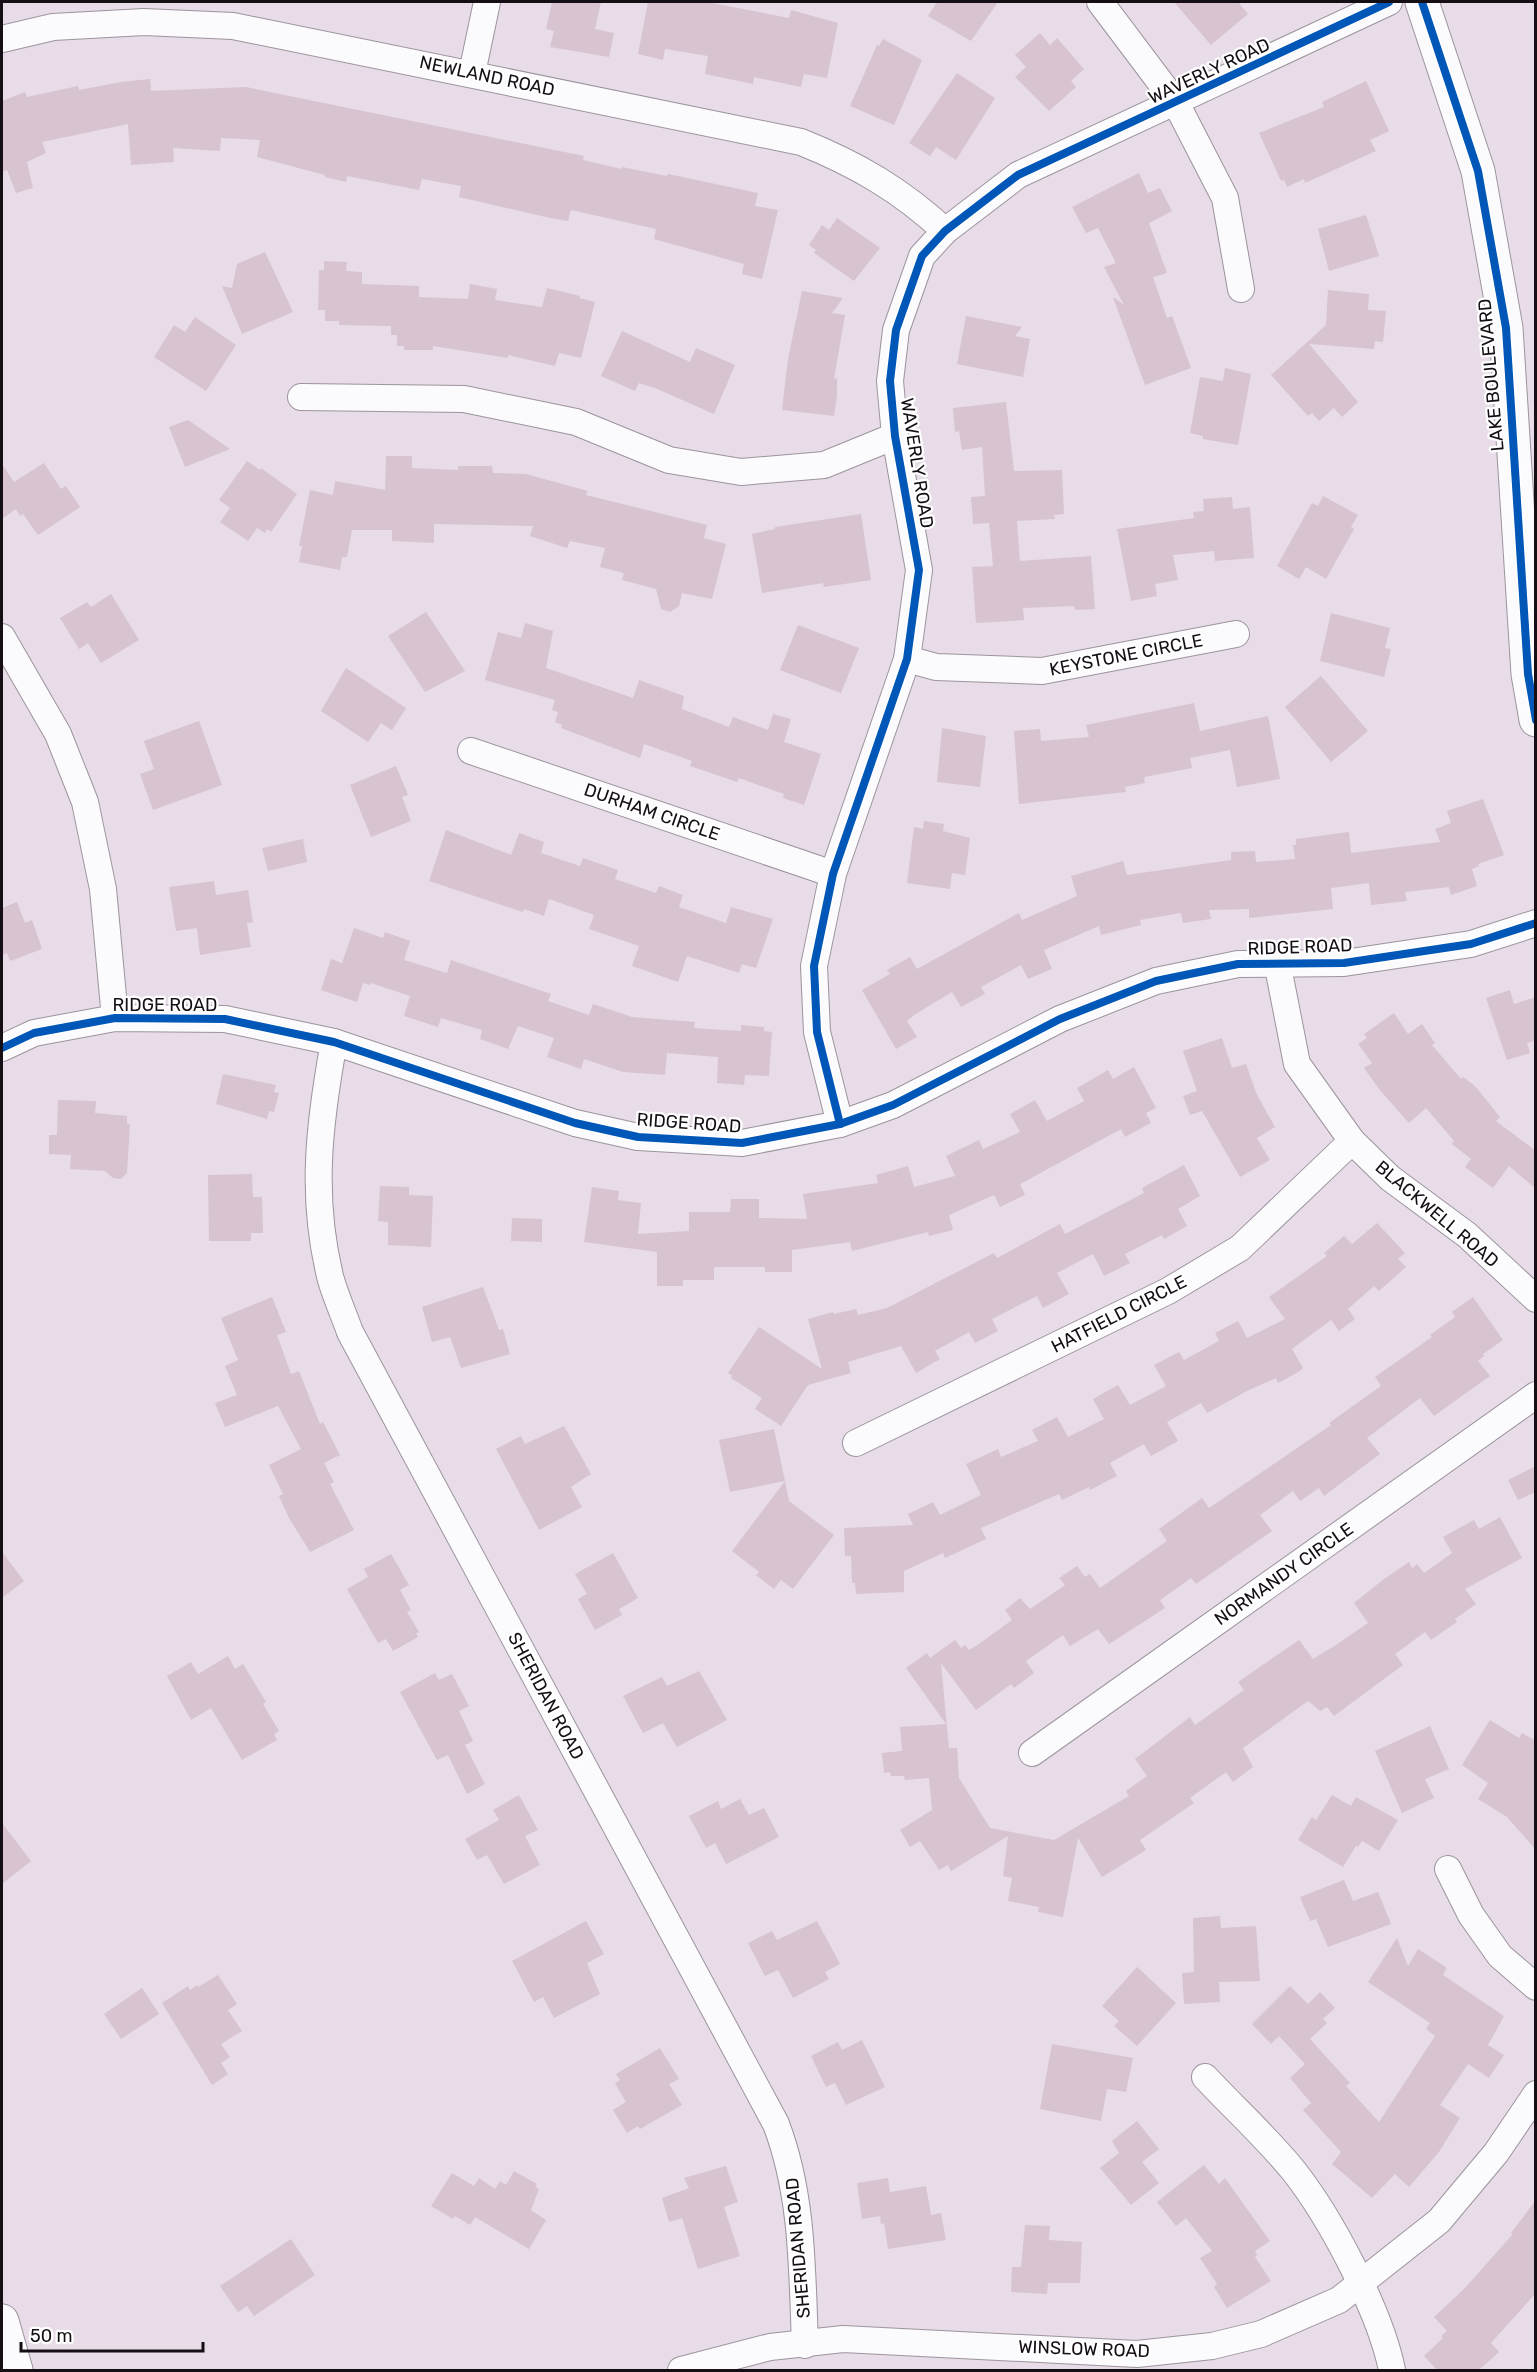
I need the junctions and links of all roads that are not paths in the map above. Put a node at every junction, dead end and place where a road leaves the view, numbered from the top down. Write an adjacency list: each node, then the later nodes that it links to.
1 (488, 2): 6 (street)
2 (1100, 2): 7 (street)
3 (1389, 2): 7 (street, WAVERLY ROAD)
4 (1422, 2): 15 (main road, LAKE BOULEVARD)
5 (2, 39): 6 (street, NEWLAND ROAD)
6 (472, 73): 8 (street, NEWLAND ROAD)
7 (1176, 103): 8 (street, WAVERLY ROAD); 9 (street)
8 (945, 231): 11 (street, WAVERLY ROAD)
9 (1241, 289)
10 (301, 398): 11 (street)
11 (895, 436): 14 (street, WAVERLY ROAD)
12 (1236, 634): 14 (street, KEYSTONE CIRCLE)
13 (2, 637): 20 (street)
14 (908, 659): 17 (street, WAVERLY ROAD)
15 (1536, 720)
16 (471, 751): 17 (street, DURHAM CIRCLE)
17 (833, 874): 23 (street, WAVERLY ROAD)
18 (1536, 923): 19 (street, RIDGE ROAD)
19 (1277, 962): 23 (street, RIDGE ROAD); 24 (street, BLACKWELL ROAD)
20 (115, 1018): 21 (street, RIDGE ROAD); 22 (street, RIDGE ROAD)
21 (334, 1042): 23 (street, RIDGE ROAD); 35 (street, SHERIDAN ROAD)
22 (2, 1048)
23 (840, 1124)
24 (1352, 1141): 25 (street, BLACKWELL ROAD); 27 (street, HATFIELD CIRCLE)
25 (1536, 1299)
26 (1536, 1395): 28 (street, NORMANDY CIRCLE)
27 (856, 1443)
28 (1032, 1753)
29 (1448, 1869): 30 (street)
30 (1536, 1987)
31 (1205, 2076): 33 (street)
32 (1536, 2094): 33 (street, WINSLOW ROAD)
33 (1361, 2284): 36 (street, WINSLOW ROAD); 39 (street)
34 (2, 2322): 37 (main road)
35 (805, 2345): 36 (street, WINSLOW ROAD); 38 (street, WINSLOW ROAD)
36 (1037, 2360)
37 (16, 2370)
38 (681, 2370)
39 (1392, 2370)

